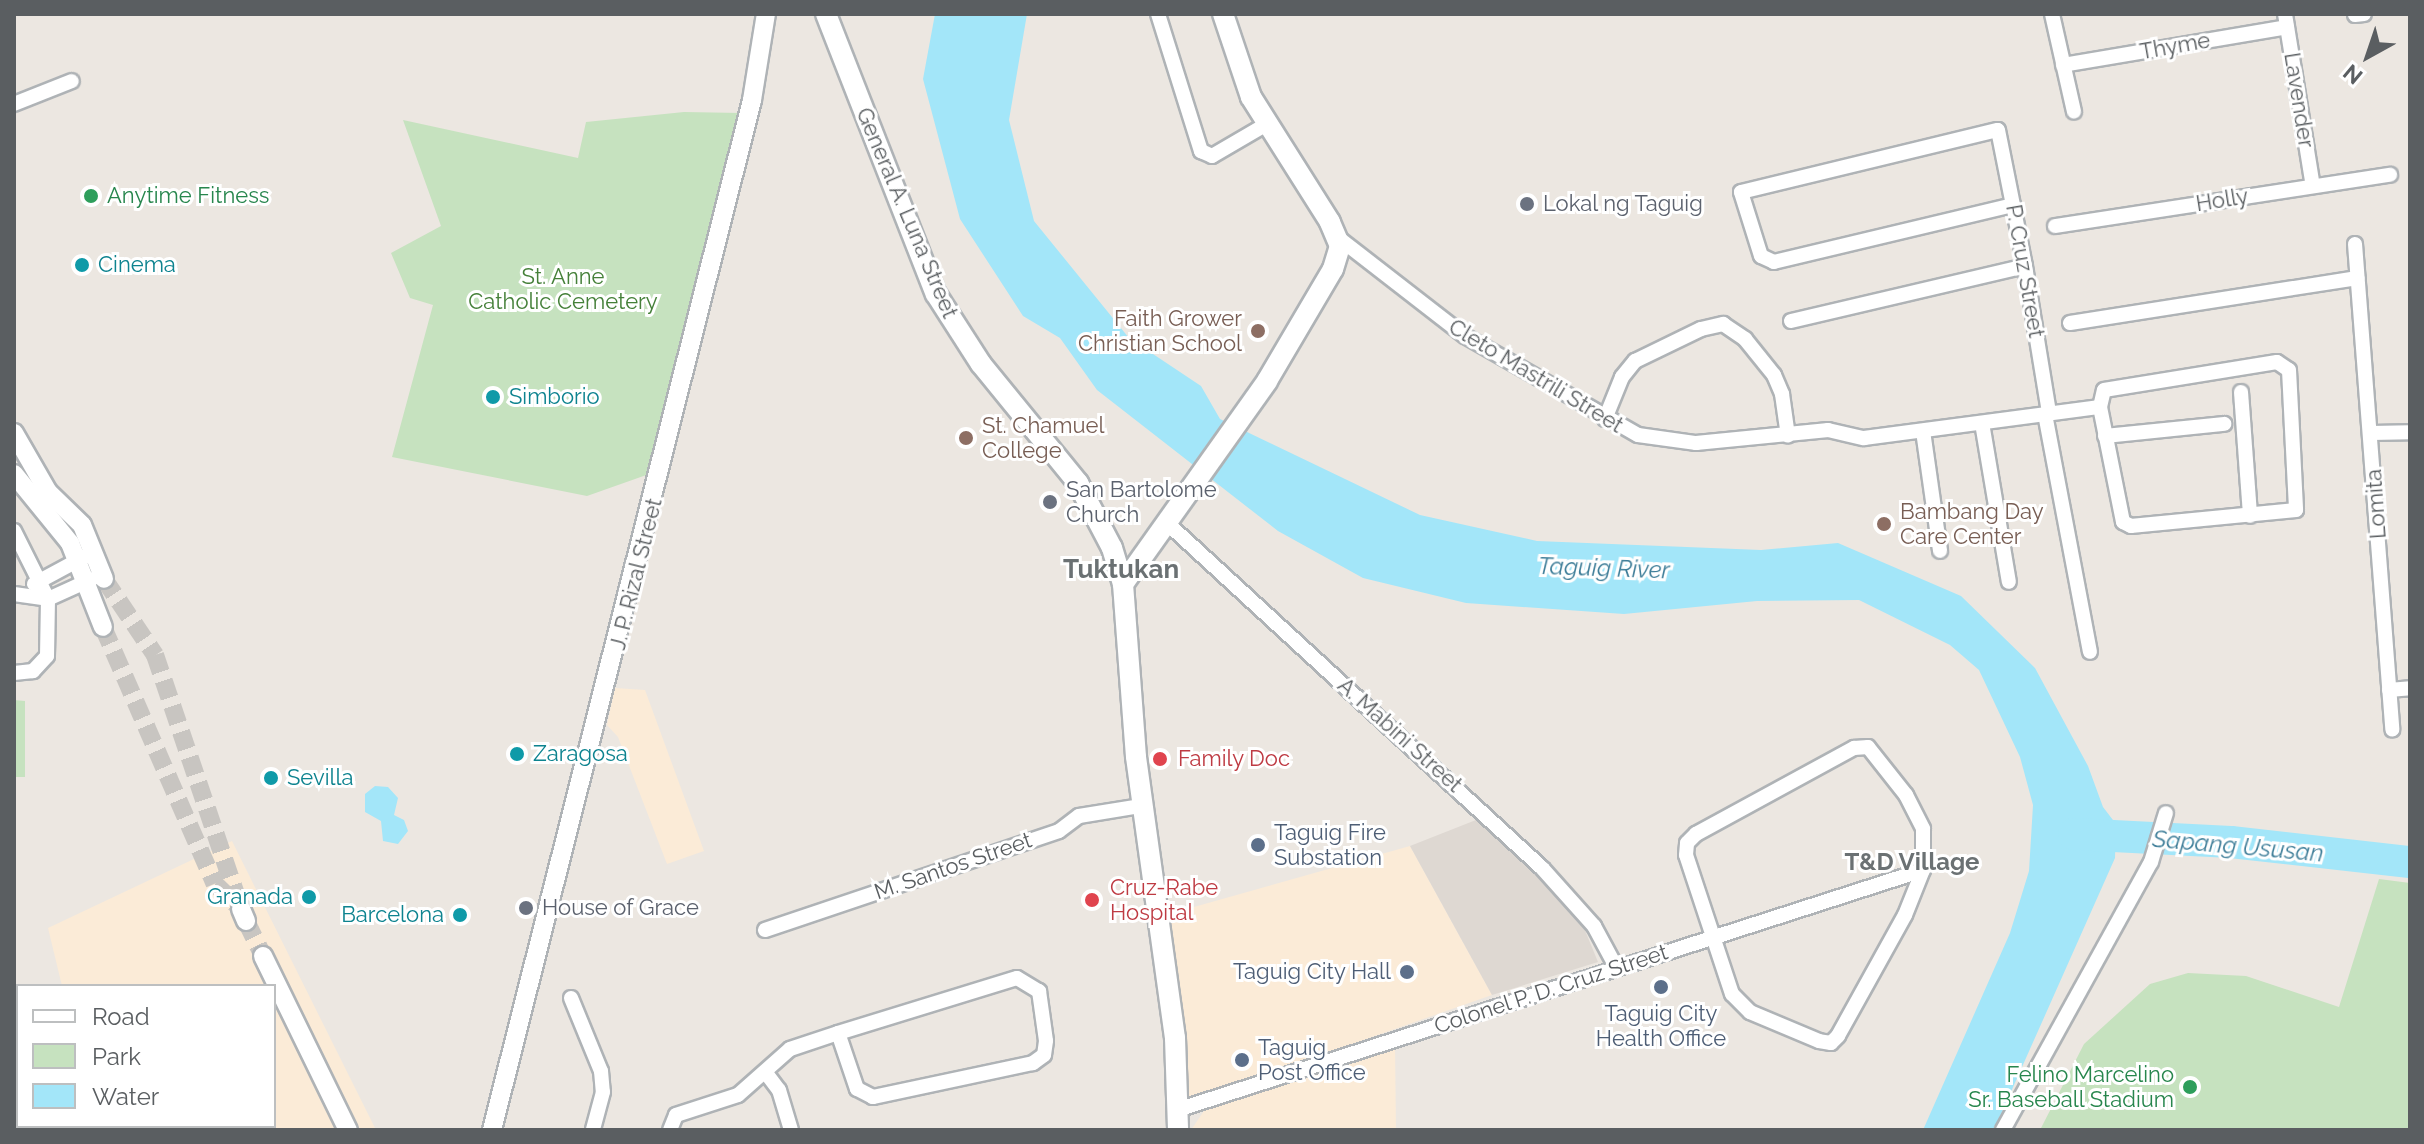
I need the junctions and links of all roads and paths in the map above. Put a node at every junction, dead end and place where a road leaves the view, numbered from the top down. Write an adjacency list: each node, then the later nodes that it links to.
1 (766, 14): 64 (street, J. P. Rizal Street)
2 (826, 14): 43 (main road, General A. Luna Street)
3 (1158, 14): 11 (street)
4 (1223, 14): 11 (main road)
5 (2052, 14): 7 (street)
6 (2286, 21): 7 (street, Thyme); 13 (street, Lavender)
7 (2063, 65): 10 (street)
8 (72, 81): 9 (street)
9 (14, 104)
10 (2074, 112)
11 (1265, 125): 16 (main road)
12 (2390, 175): 13 (street, Holly)
13 (2313, 186): 15 (street, Holly)
14 (2013, 205): 14 (street, P. Cruz Street); 18 (street, P. Cruz Street)
15 (2055, 226)
16 (1336, 236): 25 (street, Cleto Mastrili Street); 36 (main road)
17 (2355, 244): 19 (street, Lomita)
18 (2025, 266): 20 (street); 24 (street, P. Cruz Street)
19 (2357, 278): 21 (street); 31 (street, Lomita)
20 (1791, 321)
21 (2070, 323)
22 (2241, 392): 35 (street)
23 (2100, 407): 24 (street, Cleto Mastrili Street); 33 (street); 35 (street)
24 (2047, 414): 26 (street, Cleto Mastrili Street); 47 (street, P. Cruz Street)
25 (1605, 419): 32 (street, Cleto Mastrili Street); 32 (street)
26 (1982, 423): 28 (street, Cleto Mastrili Street); 42 (street)
27 (2224, 424): 33 (street)
28 (1923, 431): 32 (street, Cleto Mastrili Street); 38 (street)
29 (2410, 432): 31 (street)
30 (14, 433): 39 (street)
31 (2371, 433): 50 (street, Lomita)
32 (1788, 436)
33 (2105, 436): 35 (street)
34 (14, 474): 39 (street)
35 (2250, 516)
36 (1166, 522): 43 (main road); 58 (street, A. Mabini Street)
37 (14, 531): 41 (street)
38 (1940, 551)
39 (86, 556): 40 (street); 41 (street)
40 (97, 578): 45 (street); 46 (street)
41 (38, 580): 44 (street); 45 (street)
42 (2009, 582)
43 (1123, 584): 52 (main road, General A. Luna Street)
44 (19, 593): 45 (street)
45 (48, 599): 48 (street)
46 (103, 627)
47 (2090, 652)
48 (14, 673)
49 (2410, 688): 50 (street)
50 (2389, 690): 51 (street, Lomita)
51 (2392, 730)
52 (1141, 806): 55 (street, M. Santos Street); 62 (main road, General A. Luna Street)
53 (2166, 813): 68 (street)
54 (1923, 870): 56 (street, Colonel P. D. Cruz Street); 56 (street); 56 (street)
55 (765, 930)
56 (1712, 937): 58 (street, Colonel P. D. Cruz Street)
57 (263, 956): 63 (street)
58 (1615, 965): 62 (street, Colonel P. D. Cruz Street)
59 (571, 998): 65 (street)
60 (838, 1033): 60 (street); 61 (street)
61 (766, 1073): 66 (street); 67 (street)
62 (1179, 1120)
63 (348, 1130)
64 (492, 1130)
65 (593, 1130)
66 (670, 1130)
67 (791, 1130)
68 (2003, 1130)

